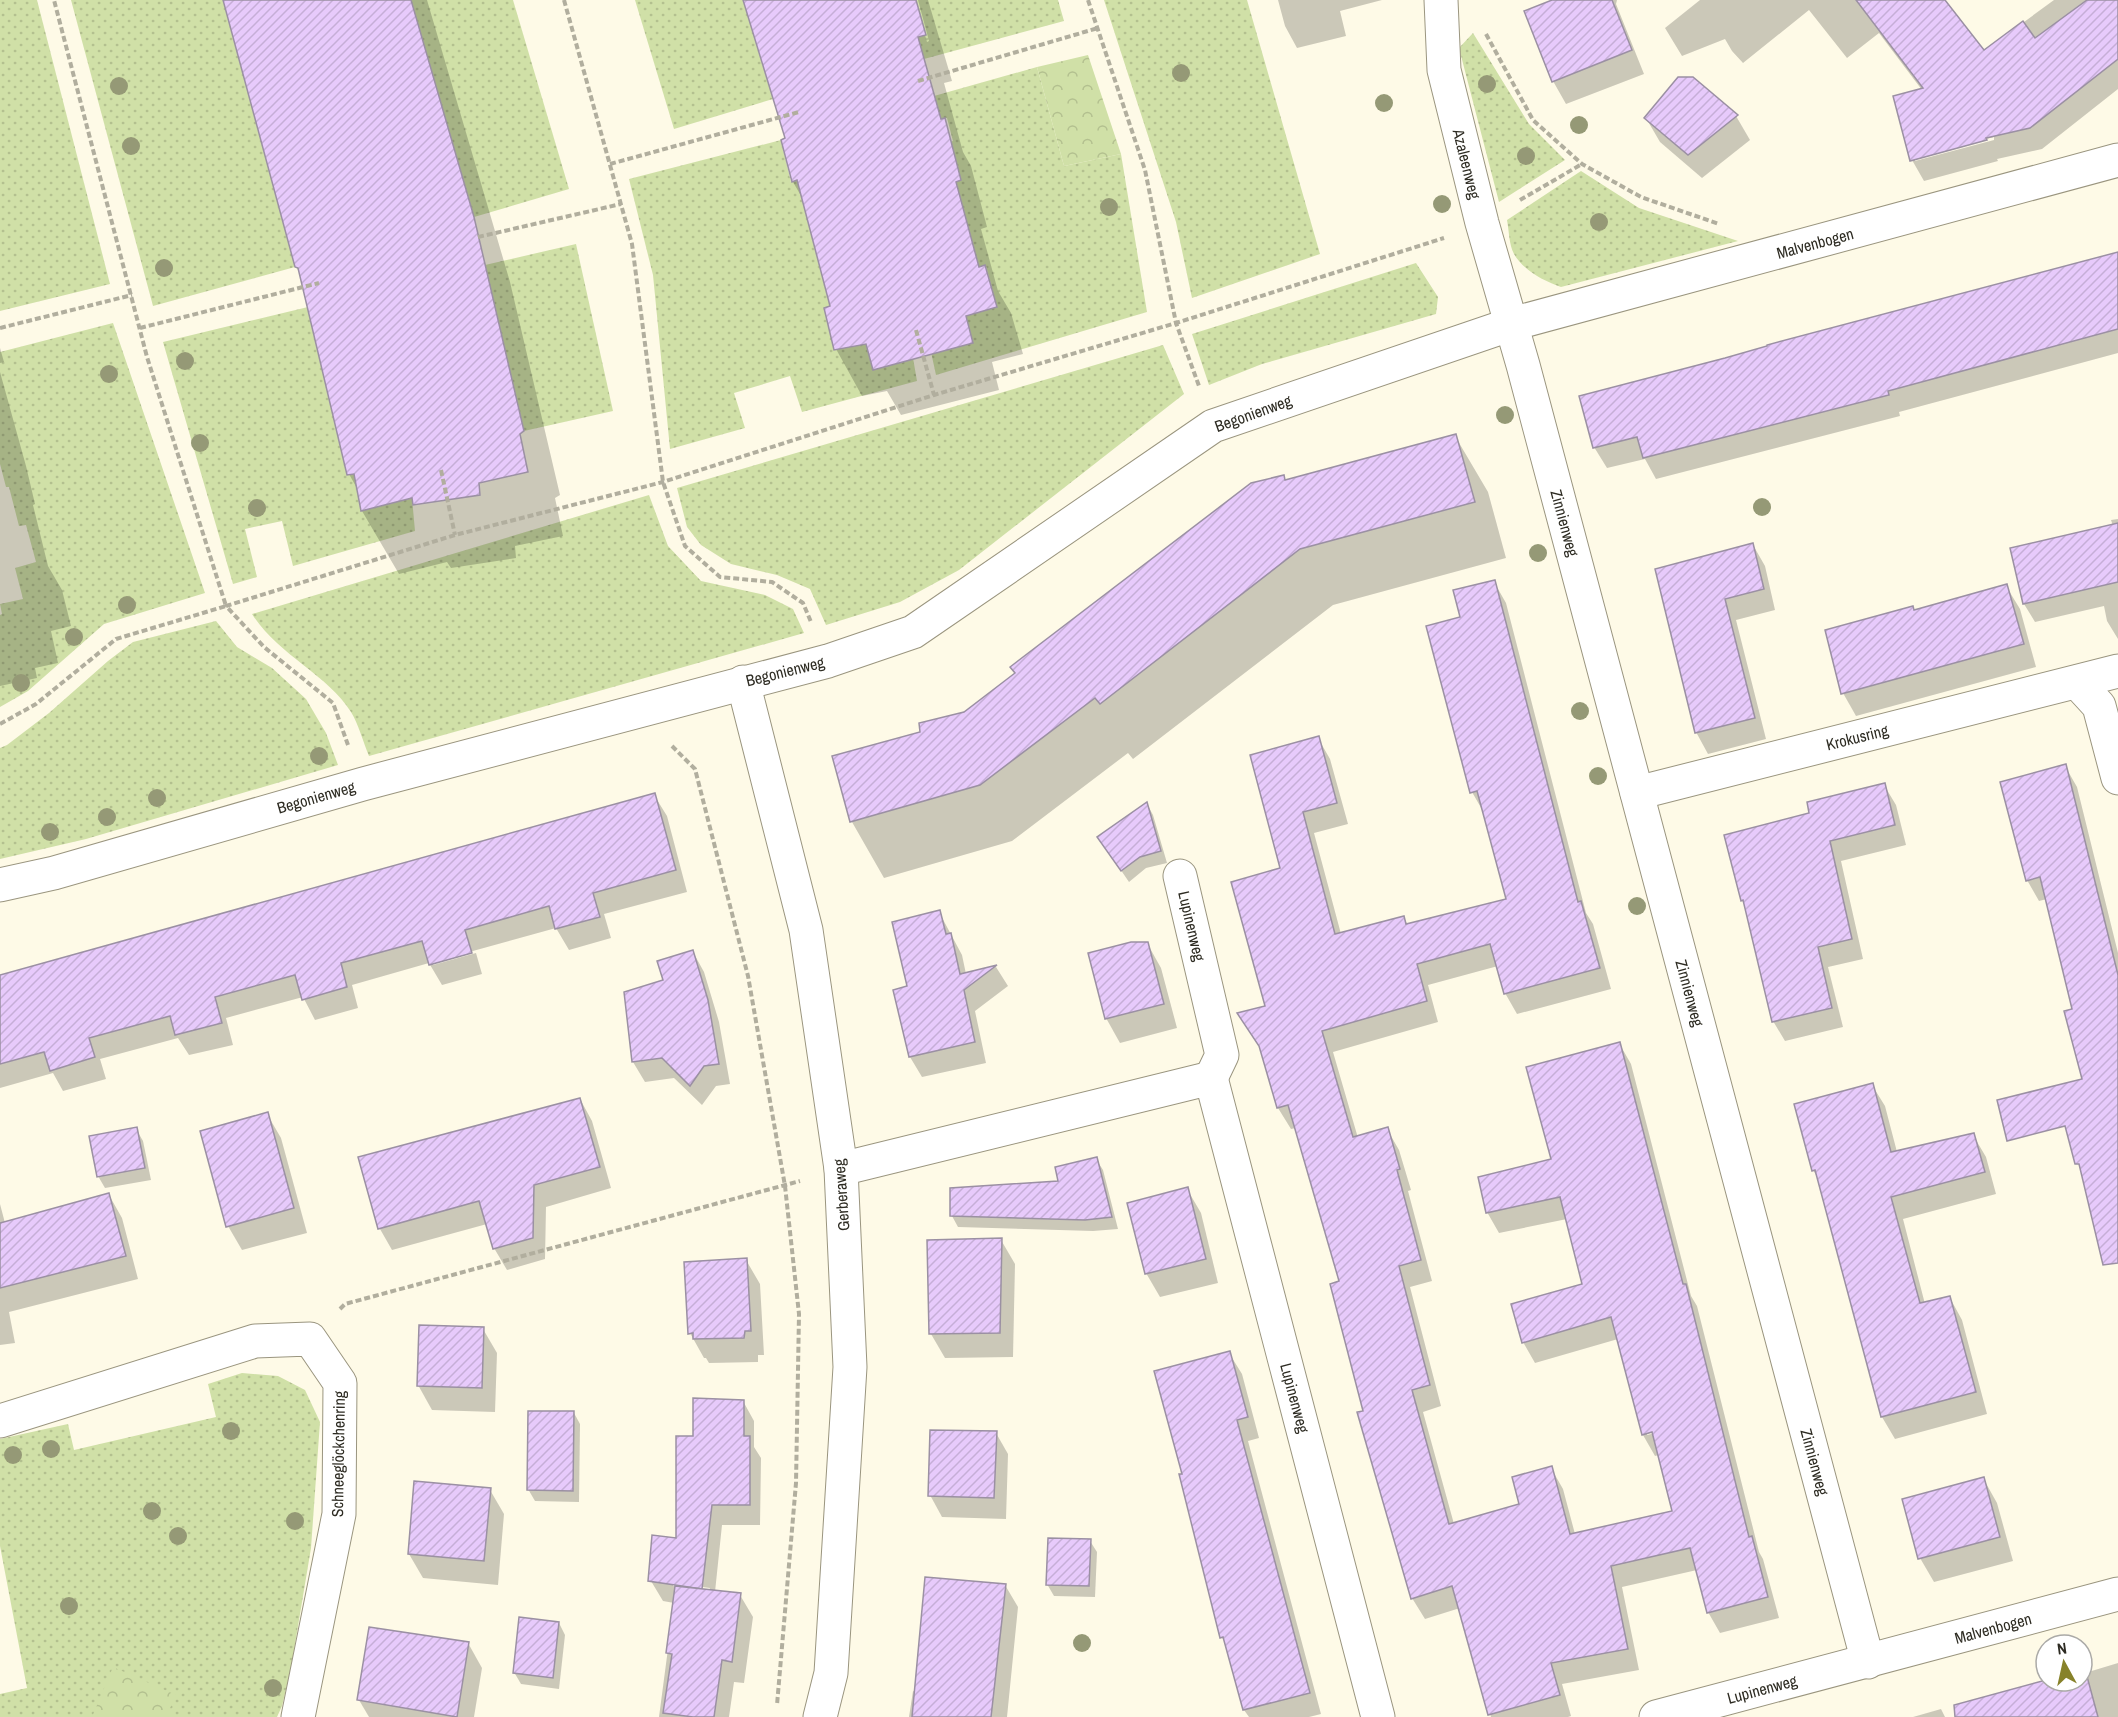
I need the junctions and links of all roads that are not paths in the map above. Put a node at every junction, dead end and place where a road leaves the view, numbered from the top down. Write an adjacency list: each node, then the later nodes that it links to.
1 (1441, 0): 3 (street, Azaleenweg)
2 (2118, 160): 3 (street, Malvenbogen)
3 (1512, 324): 5 (street, Begonienweg); 8 (street, Zinnienweg)
4 (2118, 670): 6 (street, Krokusring)
5 (743, 682): 10 (street, Begonienweg); 12 (street, Gerberaweg)
6 (2078, 682): 7 (street); 8 (street, Krokusring)
7 (2118, 778)
8 (1637, 793): 15 (street, Zinnienweg)
9 (1180, 876): 11 (street, Lupinenweg)
10 (0, 885)
11 (1211, 1078): 12 (street); 18 (street, Lupinenweg)
12 (841, 1169): 17 (street, Gerberaweg)
13 (0, 1421): 16 (street, Schneeglöckchenring)
14 (2118, 1594): 15 (street, Malvenbogen)
15 (1868, 1662): 19 (street, Lupinenweg)
16 (297, 1717)
17 (820, 1717)
18 (1378, 1717)
19 (1656, 1717)

